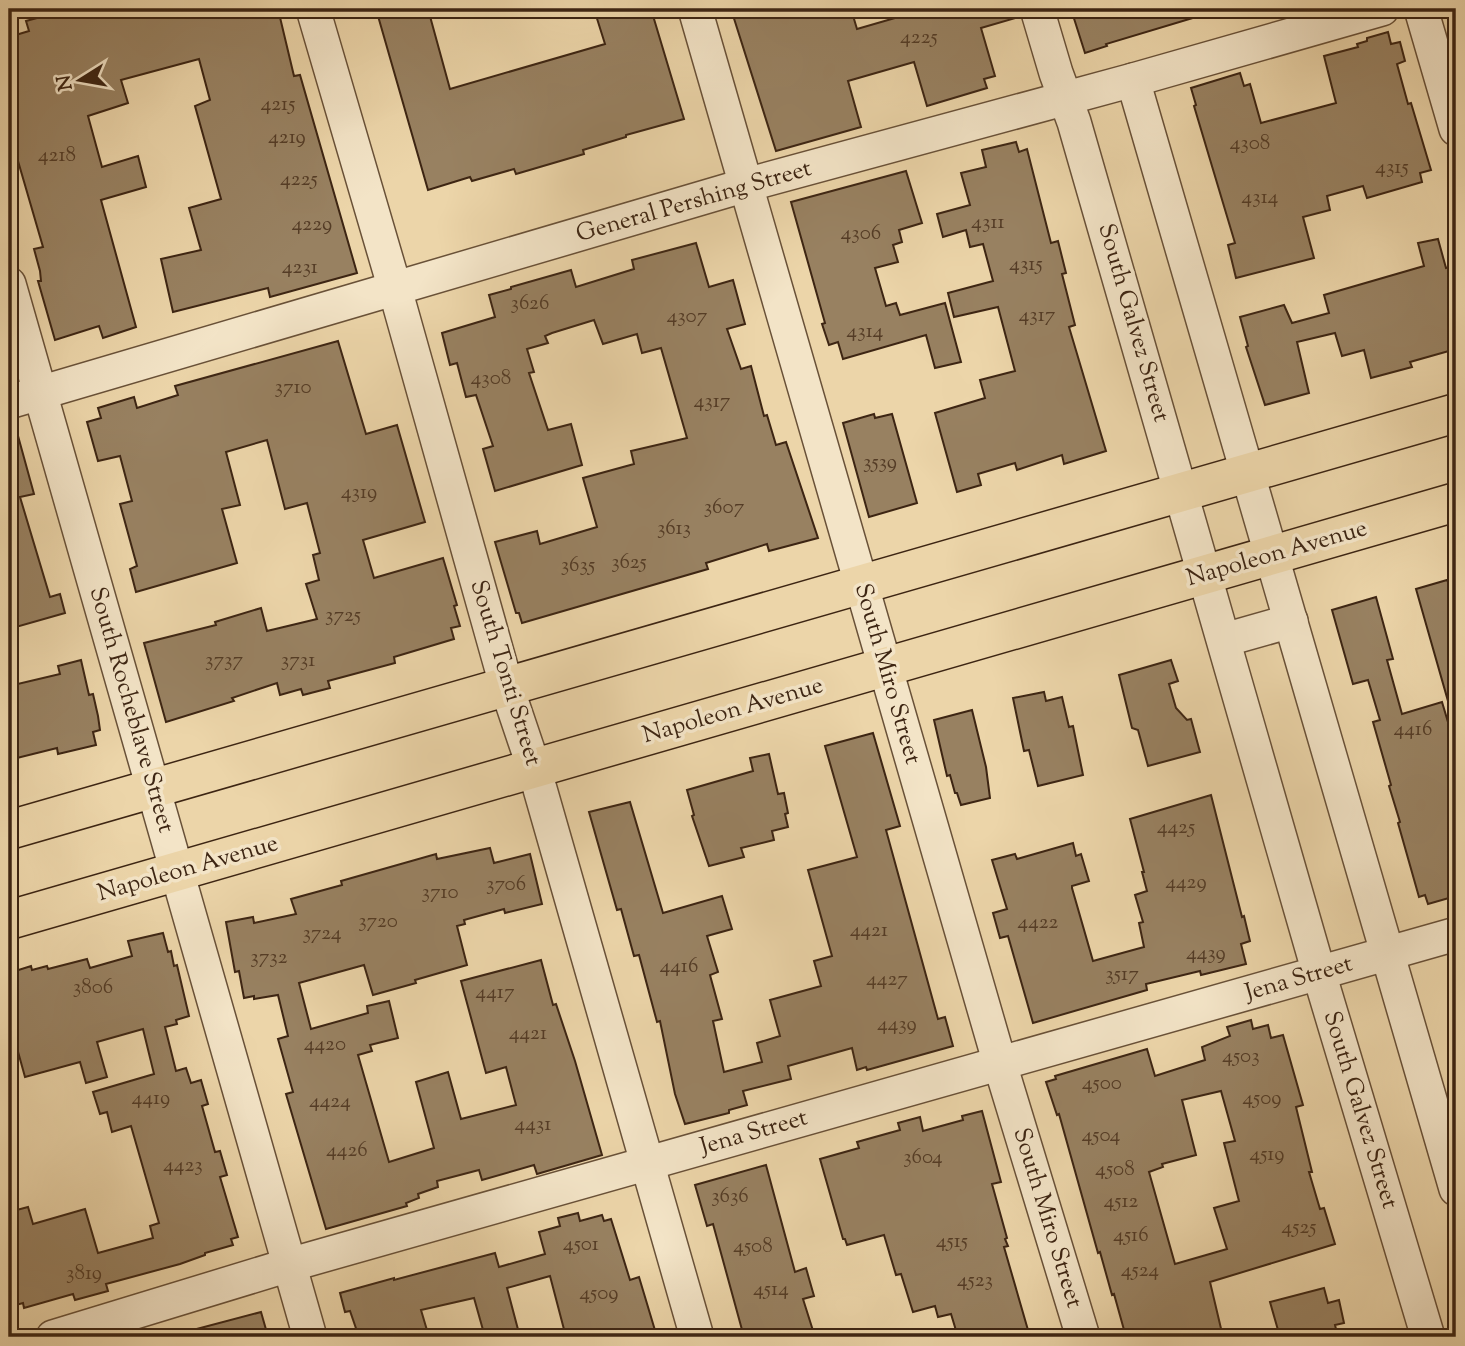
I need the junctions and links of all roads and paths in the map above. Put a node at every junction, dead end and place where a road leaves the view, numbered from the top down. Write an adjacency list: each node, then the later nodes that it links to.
1 (313, 9): 11 (street, South Tonti Street)
2 (695, 9): 9 (street, South Miro Street)
3 (1037, 9): 7 (street, South Galvez Street)
4 (1382, 9): 6 (street, General Pershing Street)
5 (1421, 9): 8 (street)
6 (1133, 80): 7 (street, General Pershing Street); 15 (street)
7 (1065, 99): 9 (street, General Pershing Street); 16 (street, South Galvez Street)
8 (1456, 130)
9 (746, 185): 11 (street, General Pershing Street); 20 (street, South Miro Street)
10 (9, 284): 12 (street, South Rocheblave Street)
11 (395, 289): 12 (street, General Pershing Street); 24 (street, South Tonti Street)
12 (41, 393): 13 (street, General Pershing Street); 26 (street, South Rocheblave Street)
13 (9, 402)
14 (1456, 413): 15 (main road)
15 (1250, 473): 16 (main road); 18 (street)
16 (1182, 492): 19 (street, South Galvez Street); 20 (main road)
17 (1456, 502): 18 (main road, Napoleon Avenue)
18 (1273, 555): 19 (main road, Napoleon Avenue); 21 (street)
19 (1206, 574): 22 (street, South Galvez Street); 23 (main road, Napoleon Avenue)
20 (861, 585): 23 (street, South Miro Street); 24 (main road)
21 (1291, 621): 22 (street); 31 (street)
22 (1224, 640): 32 (street, South Galvez Street)
23 (885, 667): 25 (main road, Napoleon Avenue); 33 (street, South Miro Street)
24 (507, 688): 25 (street, South Tonti Street); 26 (main road)
25 (534, 768): 28 (main road, Napoleon Avenue); 34 (street, South Tonti Street)
26 (154, 789): 27 (main road); 28 (street, South Rocheblave Street)
27 (9, 830)
28 (177, 872): 29 (main road, Napoleon Avenue); 36 (street, South Rocheblave Street)
29 (9, 920)
30 (1456, 934): 31 (street, Jena Street)
31 (1386, 954): 32 (street, Jena Street); 35 (street)
32 (1319, 973): 33 (street, Jena Street); 41 (street, South Galvez Street)
33 (1000, 1063): 34 (street, Jena Street); 40 (street, South Miro Street)
34 (648, 1162): 36 (street, Jena Street); 39 (street, South Tonti Street)
35 (1456, 1189)
36 (289, 1265): 37 (street, Jena Street); 38 (street, South Rocheblave Street)
37 (53, 1337)
38 (310, 1337)
39 (697, 1337)
40 (1083, 1337)
41 (1428, 1337)

